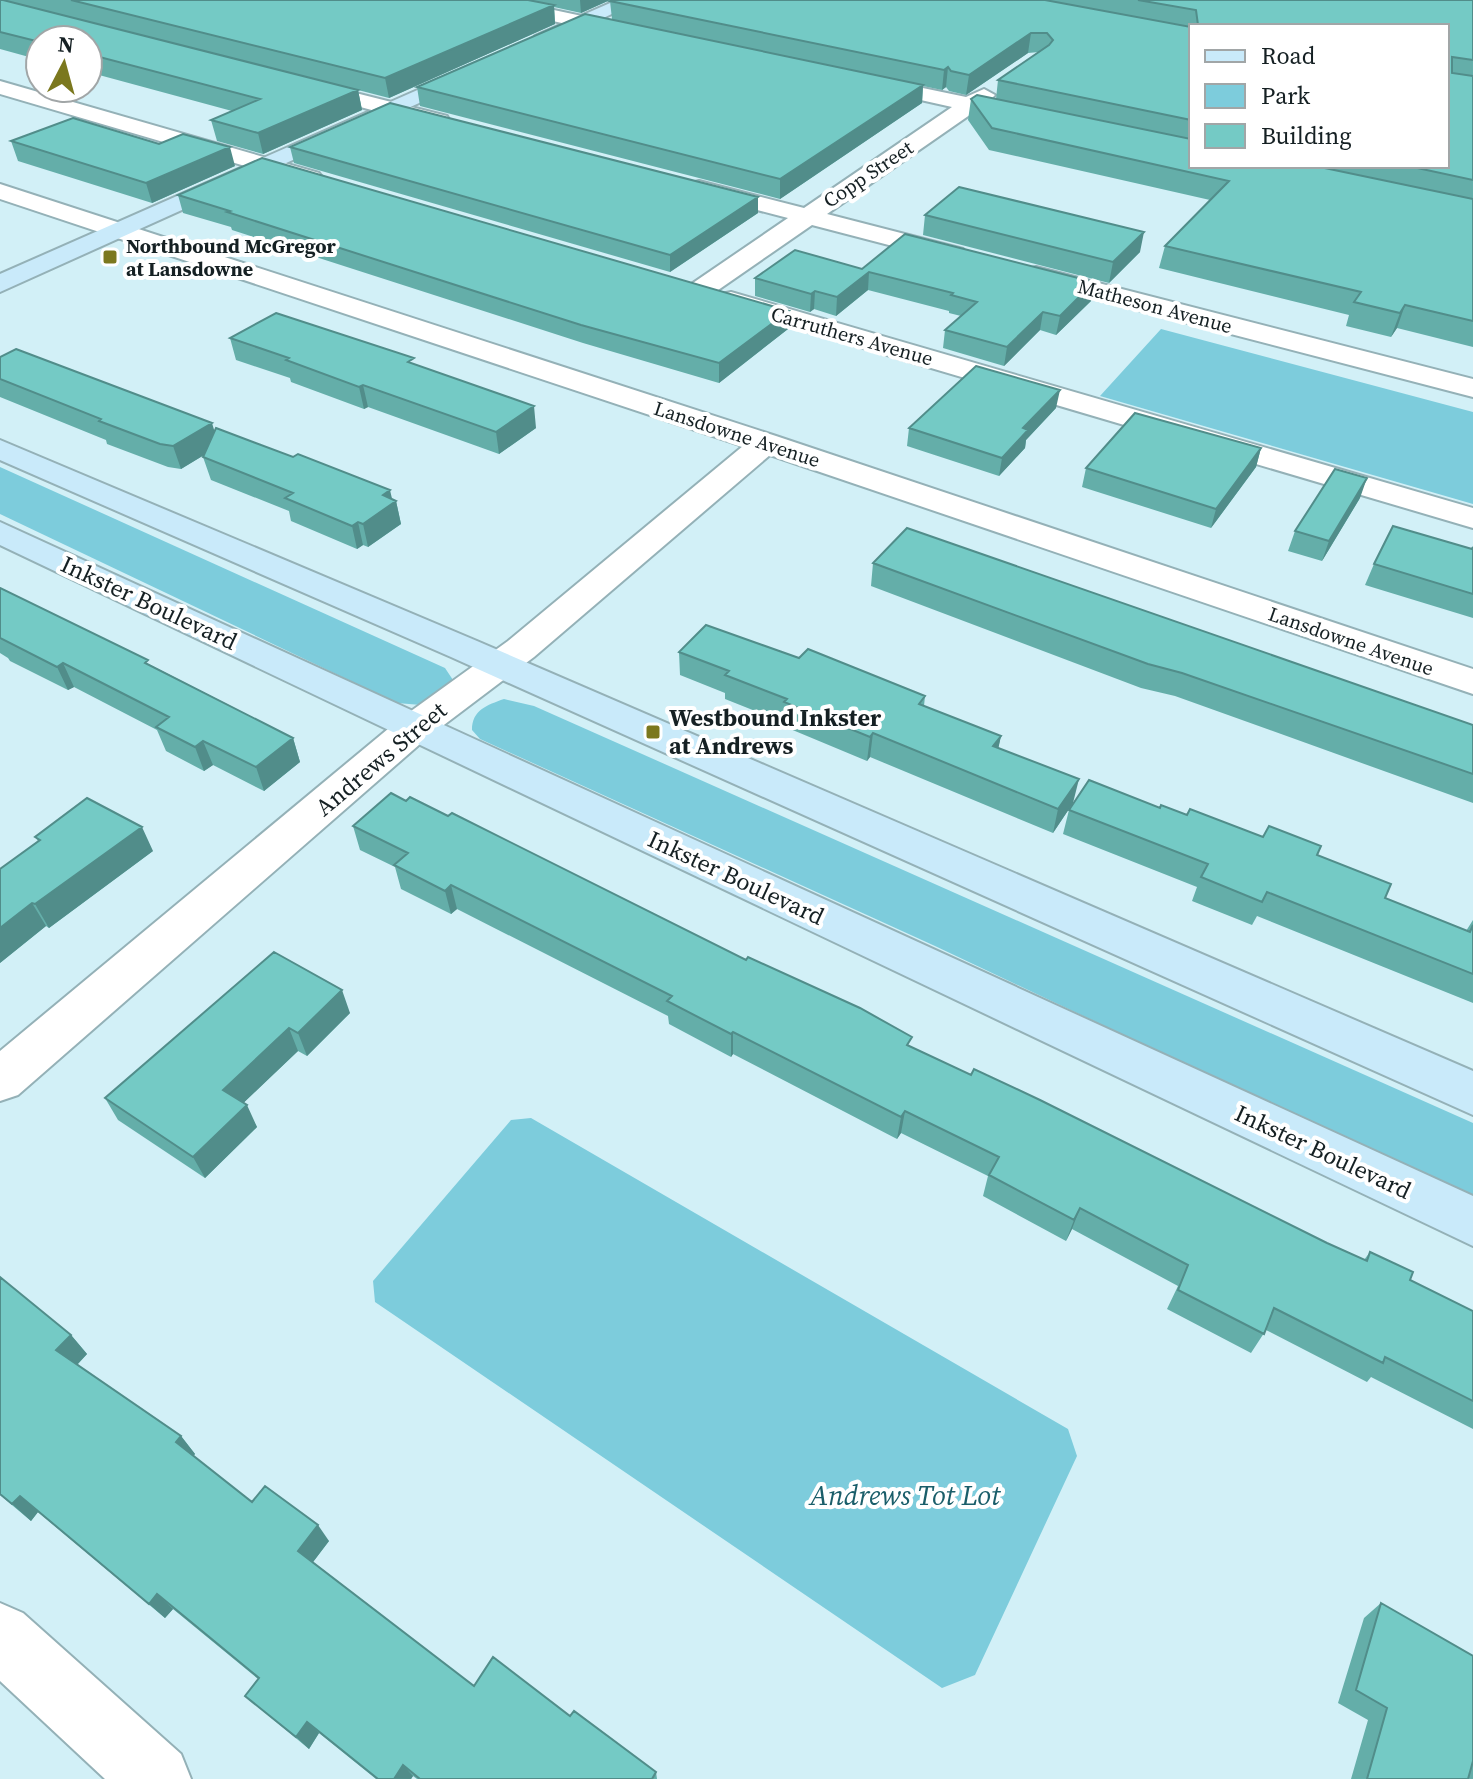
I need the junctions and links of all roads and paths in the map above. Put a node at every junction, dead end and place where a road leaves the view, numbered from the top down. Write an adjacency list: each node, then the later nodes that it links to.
1 (481, 0): 3 (street)
2 (632, 0): 3 (main road)
3 (583, 22): 4 (street); 5 (main road)
4 (652, 37)
5 (523, 49)
6 (494, 62): 12 (main road)
7 (838, 77): 11 (street)
8 (282, 80): 12 (street)
9 (1004, 81): 11 (street, Copp Street)
10 (0, 87): 15 (street)
11 (969, 105): 13 (street); 19 (street, Copp Street)
12 (393, 109): 14 (street); 15 (main road)
13 (1055, 123)
14 (461, 126)
15 (267, 165): 17 (street); 20 (main road)
16 (673, 181): 19 (street)
17 (336, 185)
18 (0, 191): 20 (street, Lansdowne Avenue)
19 (806, 216): 21 (street); 24 (street, Copp Street)
20 (119, 231): 23 (main road); 26 (street, Lansdowne Avenue)
21 (972, 259)
22 (1018, 270): 25 (street, Matheson Avenue)
23 (0, 284)
24 (687, 287): 28 (street, Carruthers Avenue)
25 (1473, 388)
26 (765, 443): 30 (street, Andrews Street); 31 (street, Lansdowne Avenue)
27 (0, 449): 30 (main road)
28 (1473, 518)
29 (0, 532): 32 (main road, Inkster Boulevard)
30 (501, 665): 32 (street, Andrews Street); 34 (main road)
31 (1473, 682)
32 (414, 728): 33 (street, Andrews Street); 35 (main road, Inkster Boulevard)
33 (0, 1080)
34 (1473, 1094)
35 (1473, 1222)
36 (0, 1636): 37 (street)
37 (156, 1779)

